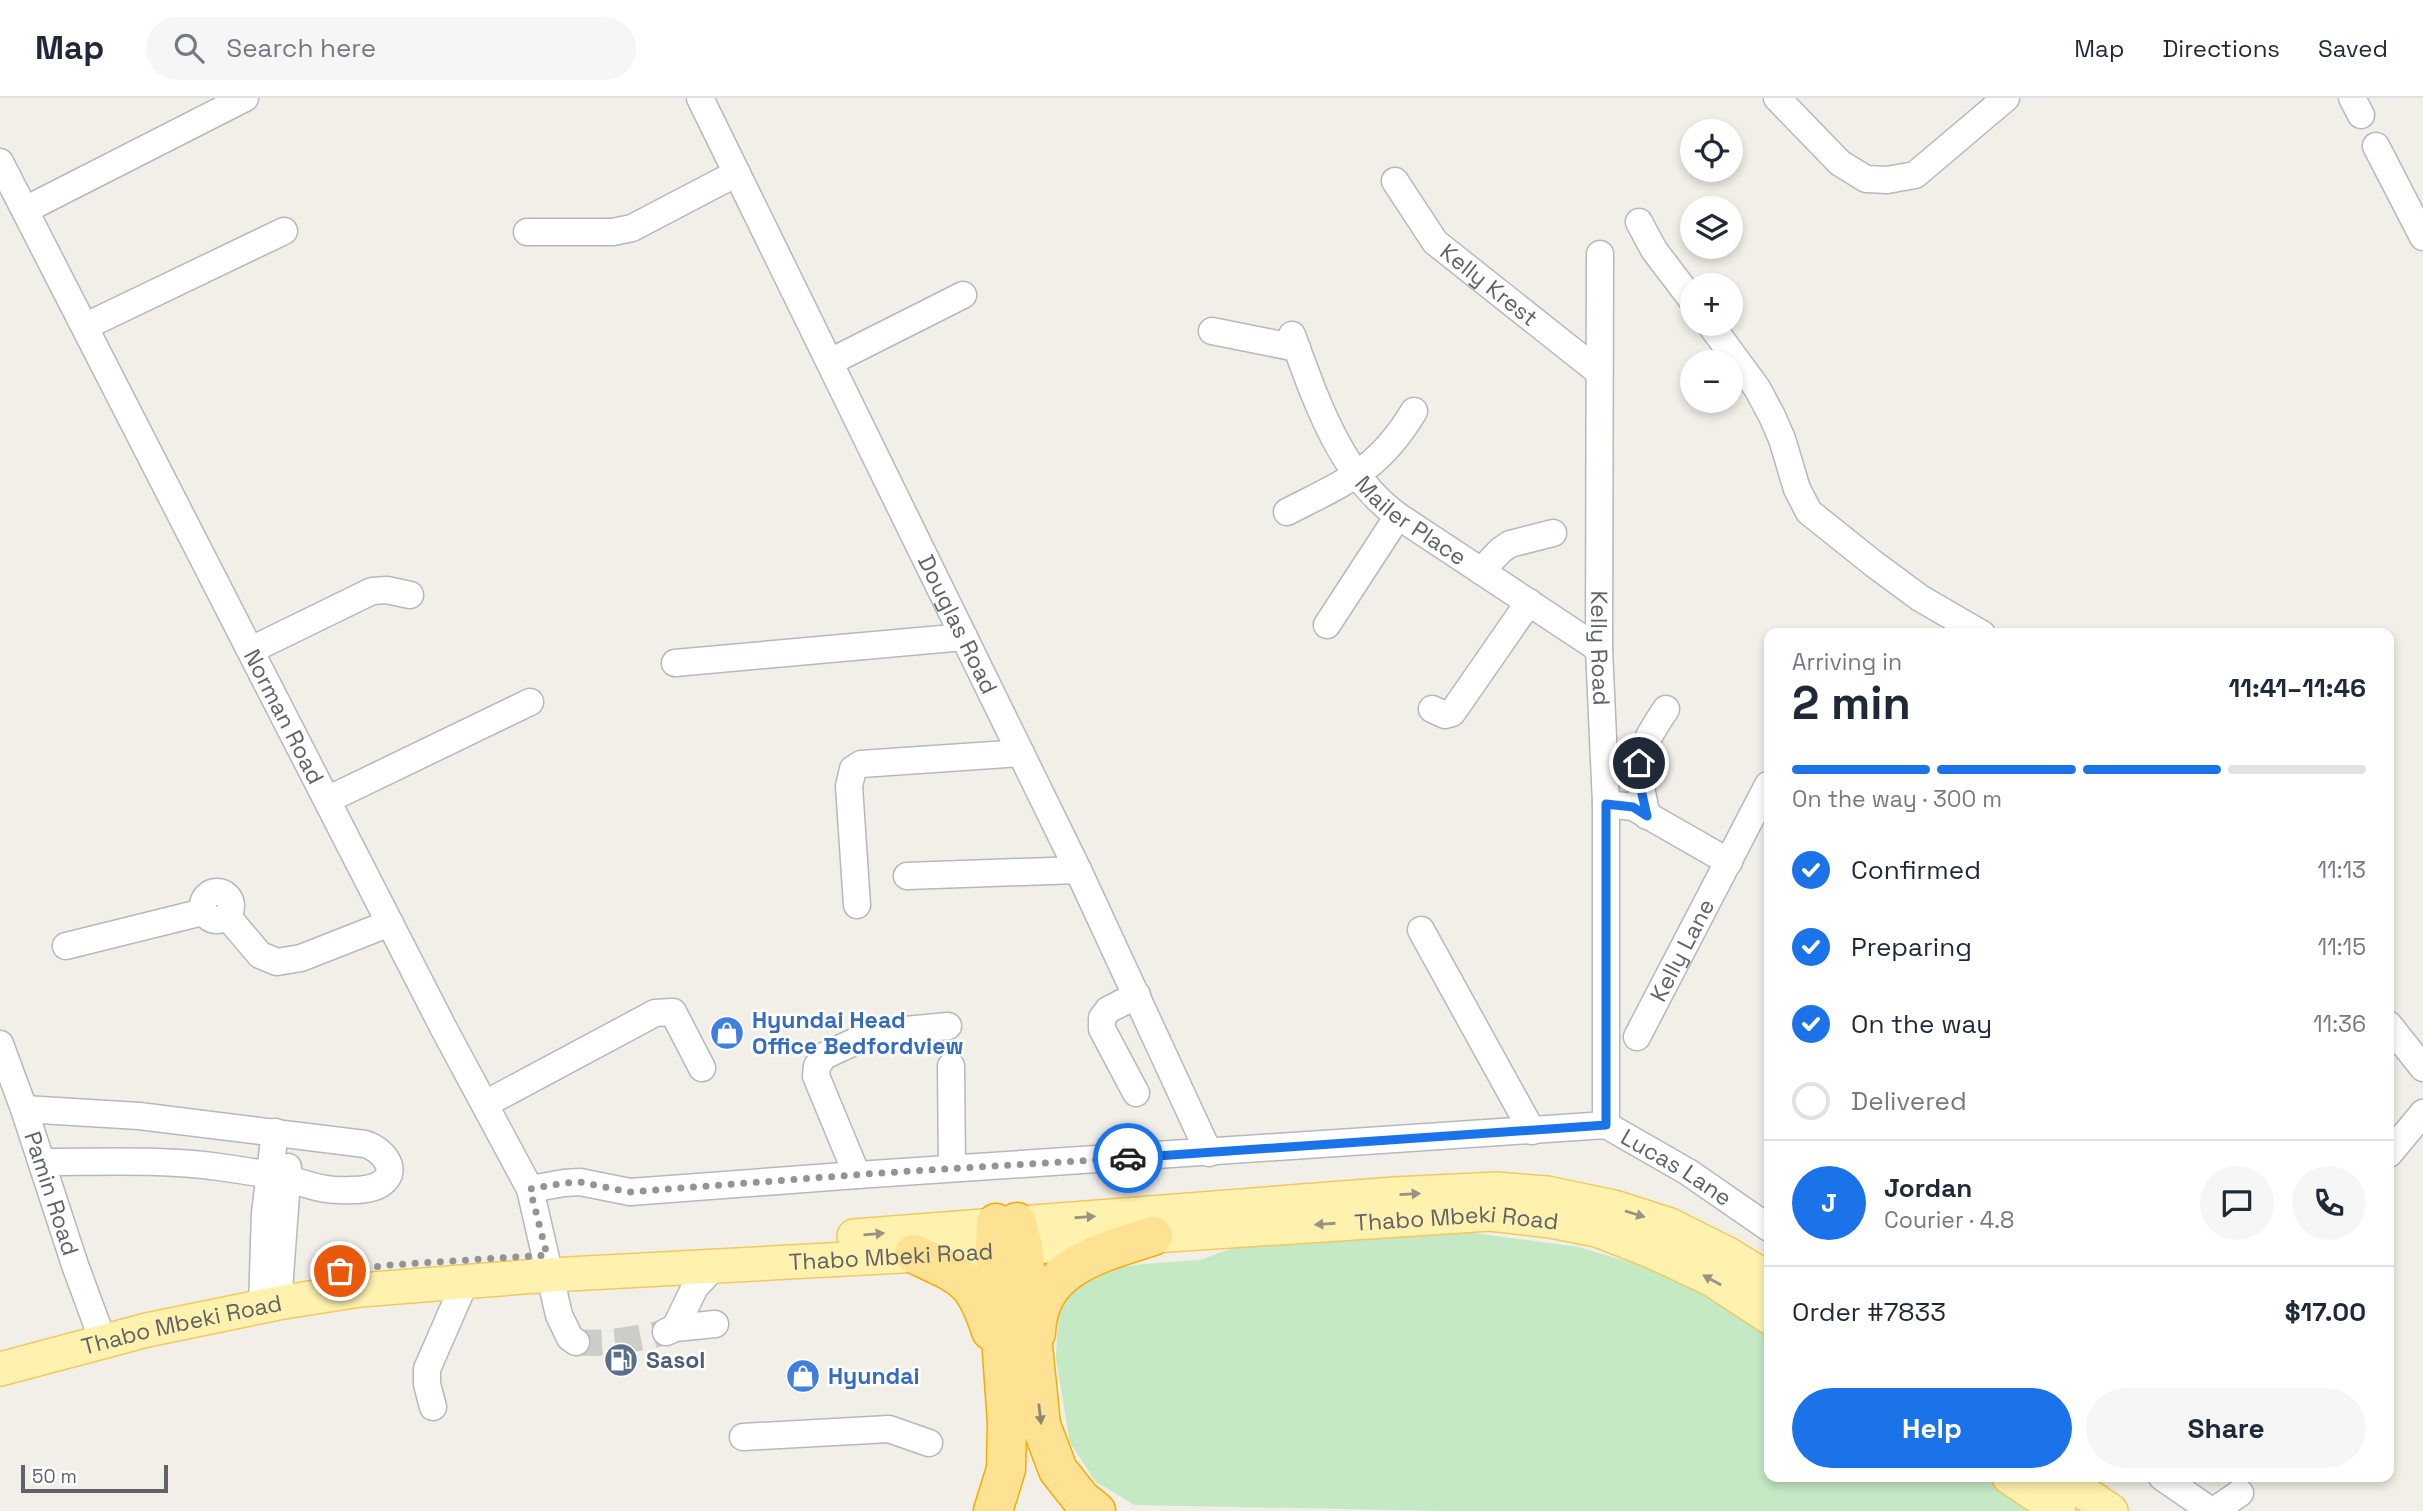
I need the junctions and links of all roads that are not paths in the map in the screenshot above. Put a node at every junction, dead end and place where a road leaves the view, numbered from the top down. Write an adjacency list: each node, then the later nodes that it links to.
1 (245, 98): 9 (street)
2 (700, 98): 7 (street, Douglas Road)
3 (1777, 98): 4 (street)
4 (2006, 98)
5 (2376, 146): 13 (street)
6 (0, 162): 9 (street, Norman Road)
7 (737, 173): 12 (street); 20 (street, Douglas Road)
8 (1395, 181): 21 (street, Kelly Krest)
9 (25, 210): 17 (street, Norman Road)
10 (1639, 222): 15 (street)
11 (284, 231): 17 (street)
12 (527, 232)
13 (2423, 237)
14 (1600, 254): 21 (street, Kelly Road)
15 (1680, 284)
16 (963, 295): 20 (street)
17 (86, 326): 34 (street, Norman Road)
18 (1212, 331): 23 (street, Mailer Place)
19 (1719, 336): 31 (street)
20 (830, 362): 32 (street, Douglas Road)
21 (1599, 372): 33 (street, Kelly Road)
22 (1414, 411): 23 (street)
23 (1357, 476): 24 (street); 25 (street, Mailer Place)
24 (1287, 512)
25 (1398, 516): 27 (street, Mailer Place); 30 (street)
26 (1553, 533): 27 (street)
27 (1481, 571): 29 (street, Mailer Place)
28 (410, 595): 34 (street)
29 (1529, 602): 33 (street, Mailer Place); 37 (street)
30 (1326, 625)
31 (1972, 628)
32 (964, 637): 35 (street); 39 (street, Douglas Road)
33 (1599, 649): 42 (street, Kelly Road)
34 (251, 650): 41 (street, Norman Road)
35 (675, 663)
36 (530, 702): 41 (street)
37 (1432, 709)
38 (1666, 709): 43 (street)
39 (1021, 753): 45 (street, Douglas Road); 47 (street)
40 (1764, 793): 44 (street, Kelly Lane)
41 (327, 800): 48 (street, Norman Road)
42 (1606, 804): 43 (street); 64 (street, Kelly Road)
43 (1647, 816): 44 (street)
44 (1729, 862): 54 (street, Kelly Lane)
45 (1078, 870): 46 (street); 51 (street, Douglas Road)
46 (907, 876)
47 (857, 905)
48 (390, 923): 50 (street); 60 (street, Norman Road)
49 (1421, 930): 65 (street)
50 (66, 946)
51 (1137, 995): 59 (street); 68 (street, Douglas Road)
52 (948, 1026): 72 (street)
53 (2394, 1031): 58 (street)
54 (1637, 1037)
55 (0, 1044): 61 (street, Pamin Road)
56 (951, 1066): 71 (street)
57 (702, 1068): 60 (street)
58 (2423, 1068)
59 (1136, 1093)
60 (485, 1104): 74 (street, Norman Road)
61 (24, 1109): 63 (street); 69 (street, Pamin Road)
62 (2423, 1114): 67 (street)
63 (219, 1124): 66 (street); 70 (street)
64 (1606, 1125): 65 (street, Lucas Lane); 75 (street, Lucas Lane)
65 (1532, 1130): 68 (street, Lucas Lane)
66 (282, 1133): 73 (street); 73 (street)
67 (2394, 1147)
68 (1209, 1153): 71 (street, Lucas Lane)
69 (42, 1162): 70 (street); 86 (street, Pamin Road)
70 (215, 1167): 73 (street)
71 (952, 1168): 72 (street, Lucas Lane)
72 (856, 1175): 74 (street, Lucas Lane)
73 (279, 1177): 83 (street)
74 (530, 1189): 79 (street, Norman Road)
75 (1764, 1224)
76 (1008, 1236): 77 (main road, Thabo Mbeki Road); 78 (main road, Thabo Mbeki Road); 79 (main road, Thabo Mbeki Road, one-way to 76); 81 (main road, Thabo Mbeki Road, one-way to 81); 90 (highway)
77 (1153, 1236): 84 (main road, Thabo Mbeki Road, one-way to 77); 90 (highway)
78 (914, 1254): 80 (main road, Thabo Mbeki Road); 90 (highway)
79 (549, 1265): 80 (main road, Thabo Mbeki Road); 82 (main road, Thabo Mbeki Road); 83 (main road, Thabo Mbeki Road); 87 (street, Norman Road)
80 (713, 1268): 85 (street)
81 (1764, 1276)
82 (465, 1282): 83 (main road, Thabo Mbeki Road); 91 (street)
83 (270, 1294): 86 (main road, Thabo Mbeki Road)
84 (1764, 1314)
85 (715, 1324)
86 (100, 1333): 88 (main road, Thabo Mbeki Road); 89 (main road, Thabo Mbeki Road)
87 (576, 1342)
88 (0, 1351)
89 (0, 1369)
90 (1019, 1372): 98 (highway); 99 (highway, one-way to 99)
91 (433, 1407)
92 (743, 1437): 93 (street)
93 (929, 1443)
94 (2016, 1482): 100 (main road)
95 (2068, 1482): 101 (main road)
96 (2170, 1482): 102 (street)
97 (2240, 1493): 102 (street)
98 (993, 1511)
99 (1096, 1511)
100 (2059, 1511)
101 (2111, 1511)
102 (2213, 1511)

